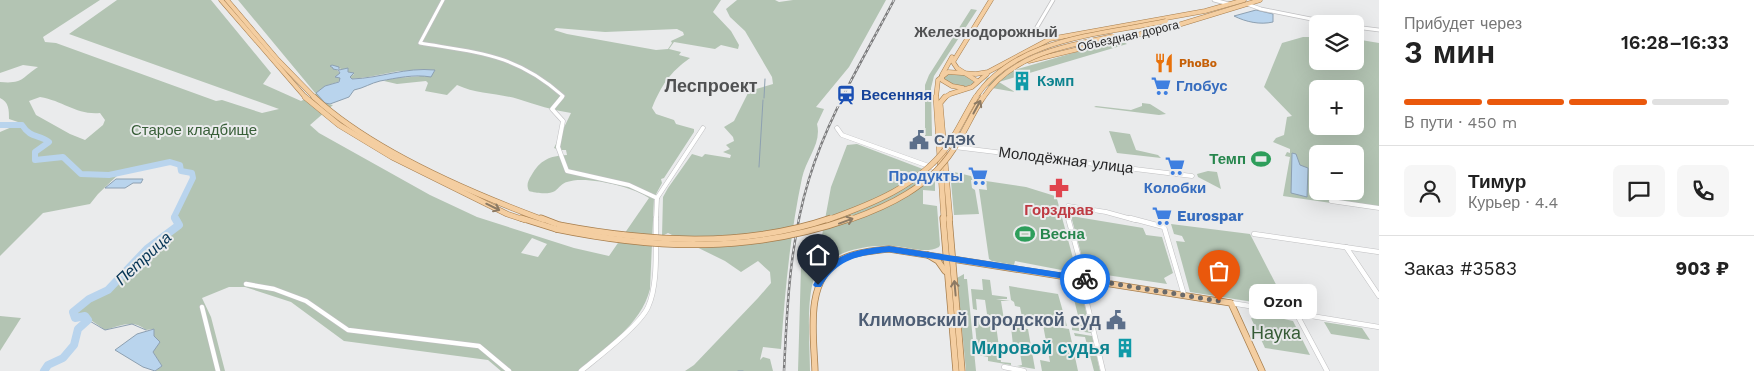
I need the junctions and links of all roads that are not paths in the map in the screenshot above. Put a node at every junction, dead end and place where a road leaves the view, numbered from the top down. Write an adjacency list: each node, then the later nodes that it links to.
1 (221, 0): 32 (main road, one-way to 32)
2 (227, 0): 32 (main road)
3 (443, 0): 29 (street)
4 (989, 0): 20 (main road); 21 (main road)
5 (1053, 0): 14 (street)
6 (1214, 0): 9 (street)
7 (1260, 0): 8 (main road, Объездная дорога)
8 (1246, 2): 9 (main road, Объездная дорога); 11 (main road, Объездная дорога); 12 (street)
9 (1230, 4): 10 (main road, Объездная дорога)
10 (1205, 11): 13 (main road); 17 (main road, Объездная дорога)
11 (1222, 11): 13 (main road); 18 (main road, Объездная дорога)
12 (1309, 19)
13 (1168, 22): 32 (main road, bridge)
14 (1037, 27)
15 (1364, 28): 16 (street)
16 (1379, 30)
17 (1072, 34): 18 (main road); 19 (main road, Объездная дорога)
18 (1072, 49): 19 (main road, Объездная дорога)
19 (996, 70): 20 (main road); 22 (main road)
20 (964, 72): 21 (main road); 22 (main road)
21 (942, 76): 23 (main road); 26 (main road)
22 (977, 81): 23 (main road)
23 (966, 88): 26 (main road)
24 (703, 128): 29 (street)
25 (837, 128): 27 (street)
26 (941, 145): 27 (main road); 28 (street, Молодёжная улица); 38 (main road)
27 (941, 170): 34 (main road)
28 (1192, 176)
29 (657, 198): 51 (street)
30 (1331, 202): 31 (street)
31 (1379, 208)
32 (558, 227)
33 (1254, 234): 35 (street)
34 (945, 237): 37 (main road); 38 (main road)
35 (1346, 247): 36 (street); 43 (street)
36 (1379, 252)
37 (925, 254): 38 (main road); 39 (main road); 52 (main road)
38 (949, 257): 39 (main road); 40 (main road); 54 (main road, one-way to 38)
39 (947, 276): 53 (main road)
40 (1083, 279): 42 (main road); 42 (street); 56 (street)
41 (246, 284): 50 (street)
42 (1184, 295): 44 (main road)
43 (1379, 296)
44 (1231, 303): 46 (street); 57 (main road)
45 (202, 307): 49 (street)
46 (1296, 313): 47 (street); 58 (street)
47 (1379, 327)
48 (1004, 367): 55 (street)
49 (218, 371)
50 (509, 371)
51 (581, 371)
52 (815, 371)
53 (956, 371)
54 (962, 371)
55 (1024, 371)
56 (1103, 371)
57 (1262, 371)
58 (1327, 371)

